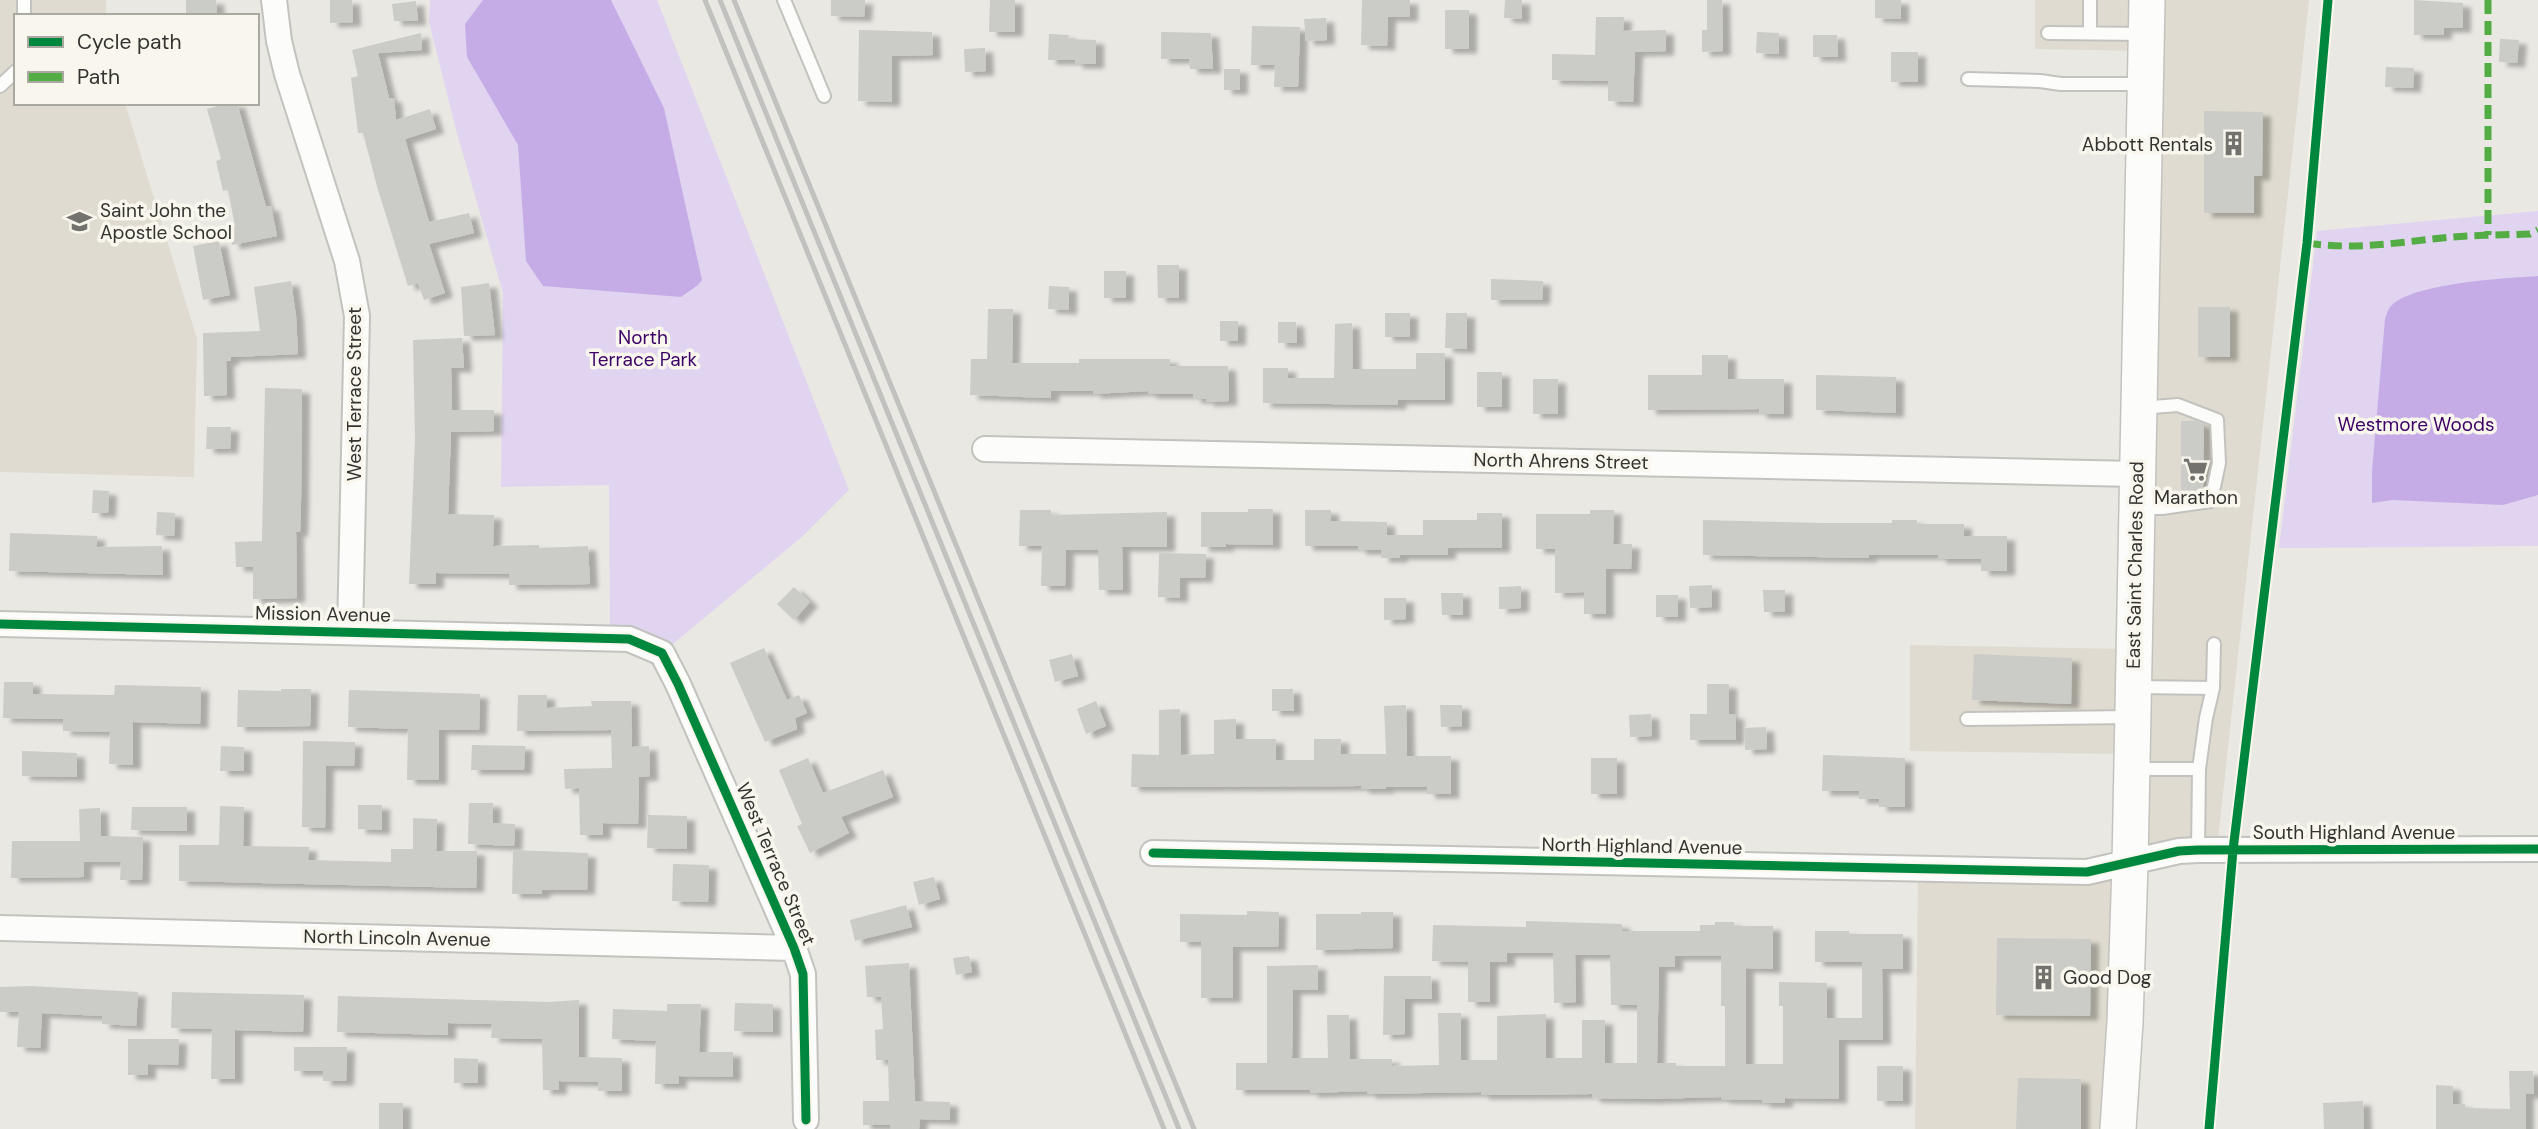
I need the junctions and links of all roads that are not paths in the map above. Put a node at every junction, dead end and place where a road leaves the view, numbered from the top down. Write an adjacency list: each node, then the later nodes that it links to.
1 (274, 0): 17 (street, West Terrace Street)
2 (784, 0): 12 (lane)
3 (2090, 0): 6 (lane)
4 (2147, 0): 7 (main road, East Saint Charles Road)
5 (2048, 33): 6 (lane)
6 (2090, 33): 7 (lane)
7 (2146, 34): 10 (main road, East Saint Charles Road)
8 (14, 73): 11 (lane)
9 (1968, 79): 10 (lane)
10 (2145, 84): 13 (main road, East Saint Charles Road)
11 (0, 86)
12 (824, 96)
13 (2138, 408): 15 (main road, East Saint Charles Road); 15 (lane)
14 (985, 449): 15 (street, North Ahrens Street)
15 (2136, 491): 21 (main road, East Saint Charles Road)
16 (0, 624): 17 (street, Mission Avenue)
17 (351, 632): 18 (street, Mission Avenue)
18 (645, 644): 30 (street, West Terrace Street)
19 (2214, 644): 20 (lane)
20 (2213, 688): 21 (lane); 24 (lane)
21 (2133, 702): 22 (lane); 23 (main road, East Saint Charles Road)
22 (1967, 719)
23 (2132, 769): 24 (lane); 28 (main road, East Saint Charles Road)
24 (2199, 769): 26 (lane)
25 (2538, 849): 26 (street, South Highland Avenue)
26 (2198, 850): 28 (street, South Highland Avenue)
27 (1153, 853): 28 (street, North Highland Avenue)
28 (2130, 864): 32 (main road, East Saint Charles Road)
29 (0, 928): 30 (street, North Lincoln Avenue)
30 (794, 948): 31 (street, West Terrace Street)
31 (806, 1121)
32 (2118, 1129)

